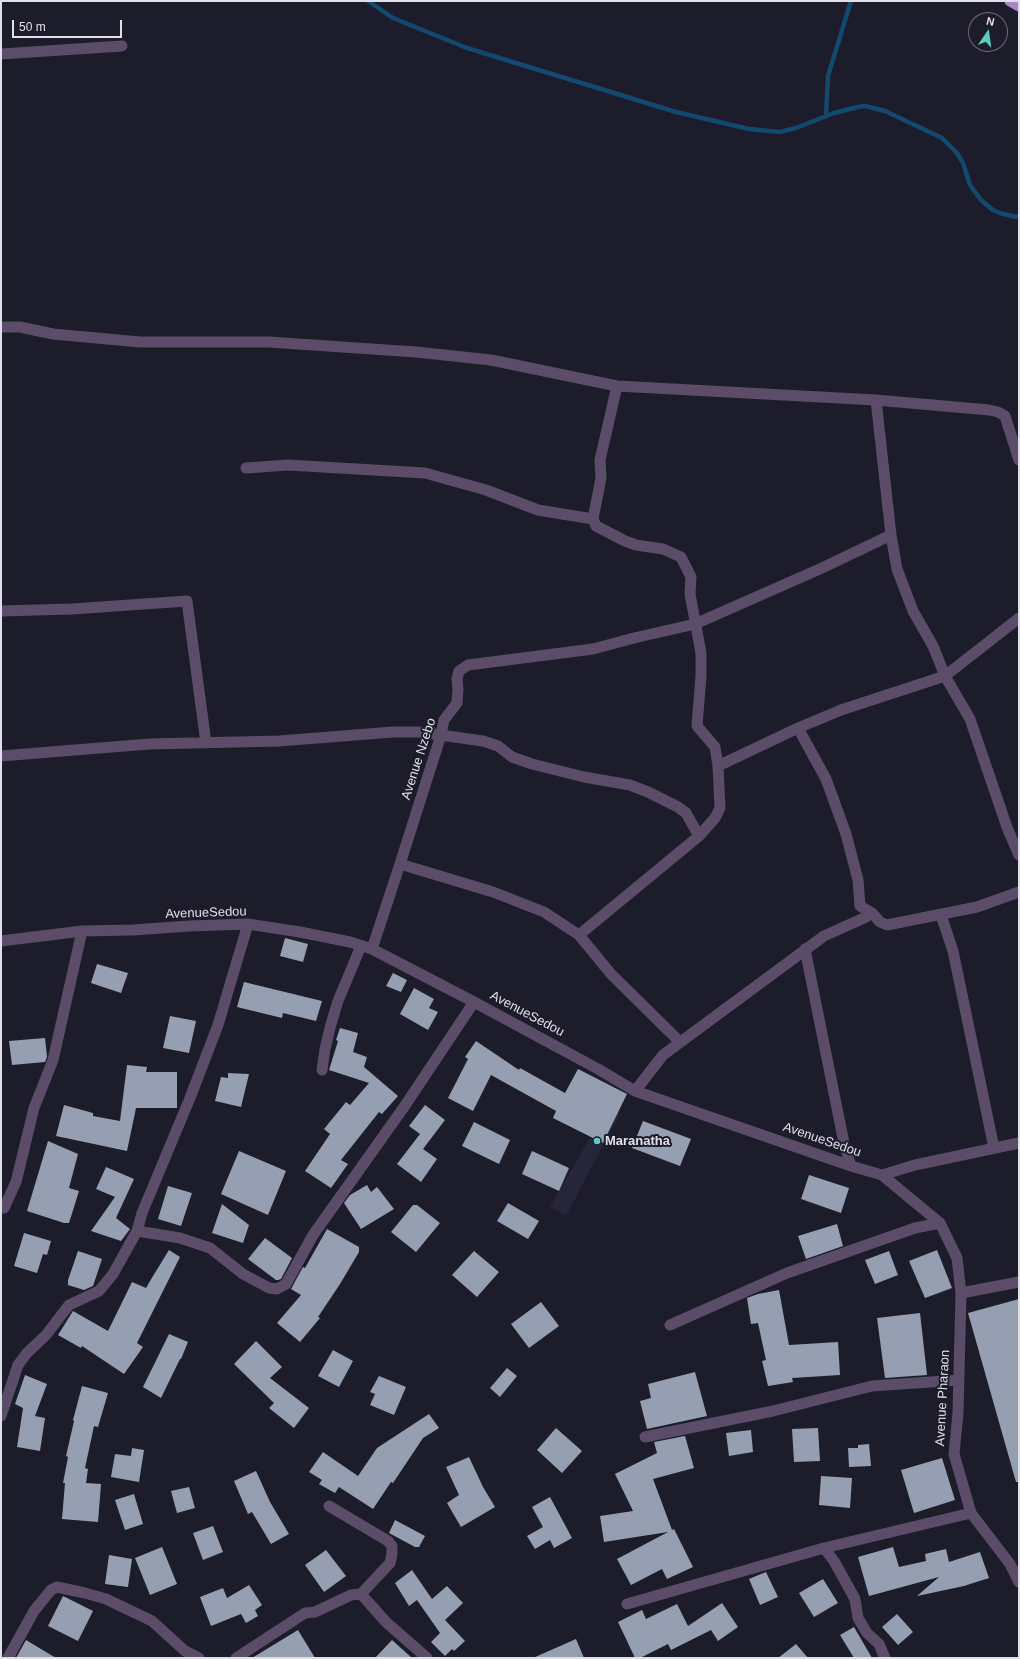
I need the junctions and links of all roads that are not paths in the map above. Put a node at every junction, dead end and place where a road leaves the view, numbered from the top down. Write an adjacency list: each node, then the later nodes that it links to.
1 (1010, 1): 2 (highway)
2 (1019, 6)
3 (122, 46): 4 (street)
4 (1, 54)
5 (1, 327): 6 (street)
6 (617, 386): 7 (street); 10 (street)
7 (876, 400): 8 (street); 11 (street)
8 (1019, 460)
9 (246, 468): 10 (street)
10 (594, 519): 14 (street)
11 (891, 535): 14 (street); 15 (street)
12 (1, 611): 18 (street)
13 (1019, 618): 15 (street)
14 (695, 624): 17 (street, Avenue Nzebo); 20 (street)
15 (945, 676): 16 (street); 22 (street)
16 (798, 728): 20 (street); 25 (street)
17 (441, 735): 18 (street); 21 (street); 23 (street, Avenue Nzebo)
18 (206, 743): 19 (street)
19 (1, 756)
20 (718, 766): 21 (street)
21 (699, 836): 29 (street)
22 (1019, 855)
23 (400, 864): 29 (street); 31 (street, Avenue Nzebo)
24 (1019, 892): 26 (street)
25 (872, 913): 26 (street); 32 (street)
26 (941, 915): 38 (street)
27 (248, 924): 28 (street, AvenueSedou); 31 (street, AvenueSedou); 43 (street)
28 (82, 931): 30 (street, AvenueSedou); 41 (street)
29 (579, 935): 34 (street)
30 (1, 941)
31 (367, 947): 33 (street, AvenueSedou); 35 (street, Avenue Nzebo)
32 (805, 949): 34 (street); 39 (street)
33 (474, 1002): 36 (street, AvenueSedou); 43 (street)
34 (680, 1042): 36 (street)
35 (322, 1070)
36 (635, 1091): 39 (street, AvenueSedou)
37 (1019, 1143): 38 (street)
38 (994, 1148): 40 (street)
39 (851, 1166): 40 (street, AvenueSedou)
40 (882, 1175): 42 (street, AvenueSedou)
41 (1, 1208)
42 (940, 1223): 45 (street, AvenueSedou); 46 (street)
43 (137, 1231): 48 (street)
44 (1019, 1282): 45 (street)
45 (961, 1293): 47 (street, Avenue Pharaon)
46 (670, 1325)
47 (959, 1380): 49 (street); 51 (street, Avenue Pharaon)
48 (1, 1416)
49 (645, 1436)
50 (329, 1506): 54 (street)
51 (971, 1513): 52 (street); 53 (street, Avenue Pharaon)
52 (824, 1548): 55 (street); 60 (street)
53 (1019, 1582)
54 (361, 1594): 58 (street); 59 (street)
55 (628, 1604)
56 (8, 1658): 57 (street)
57 (199, 1658)
58 (236, 1658)
59 (427, 1658)
60 (885, 1658)

